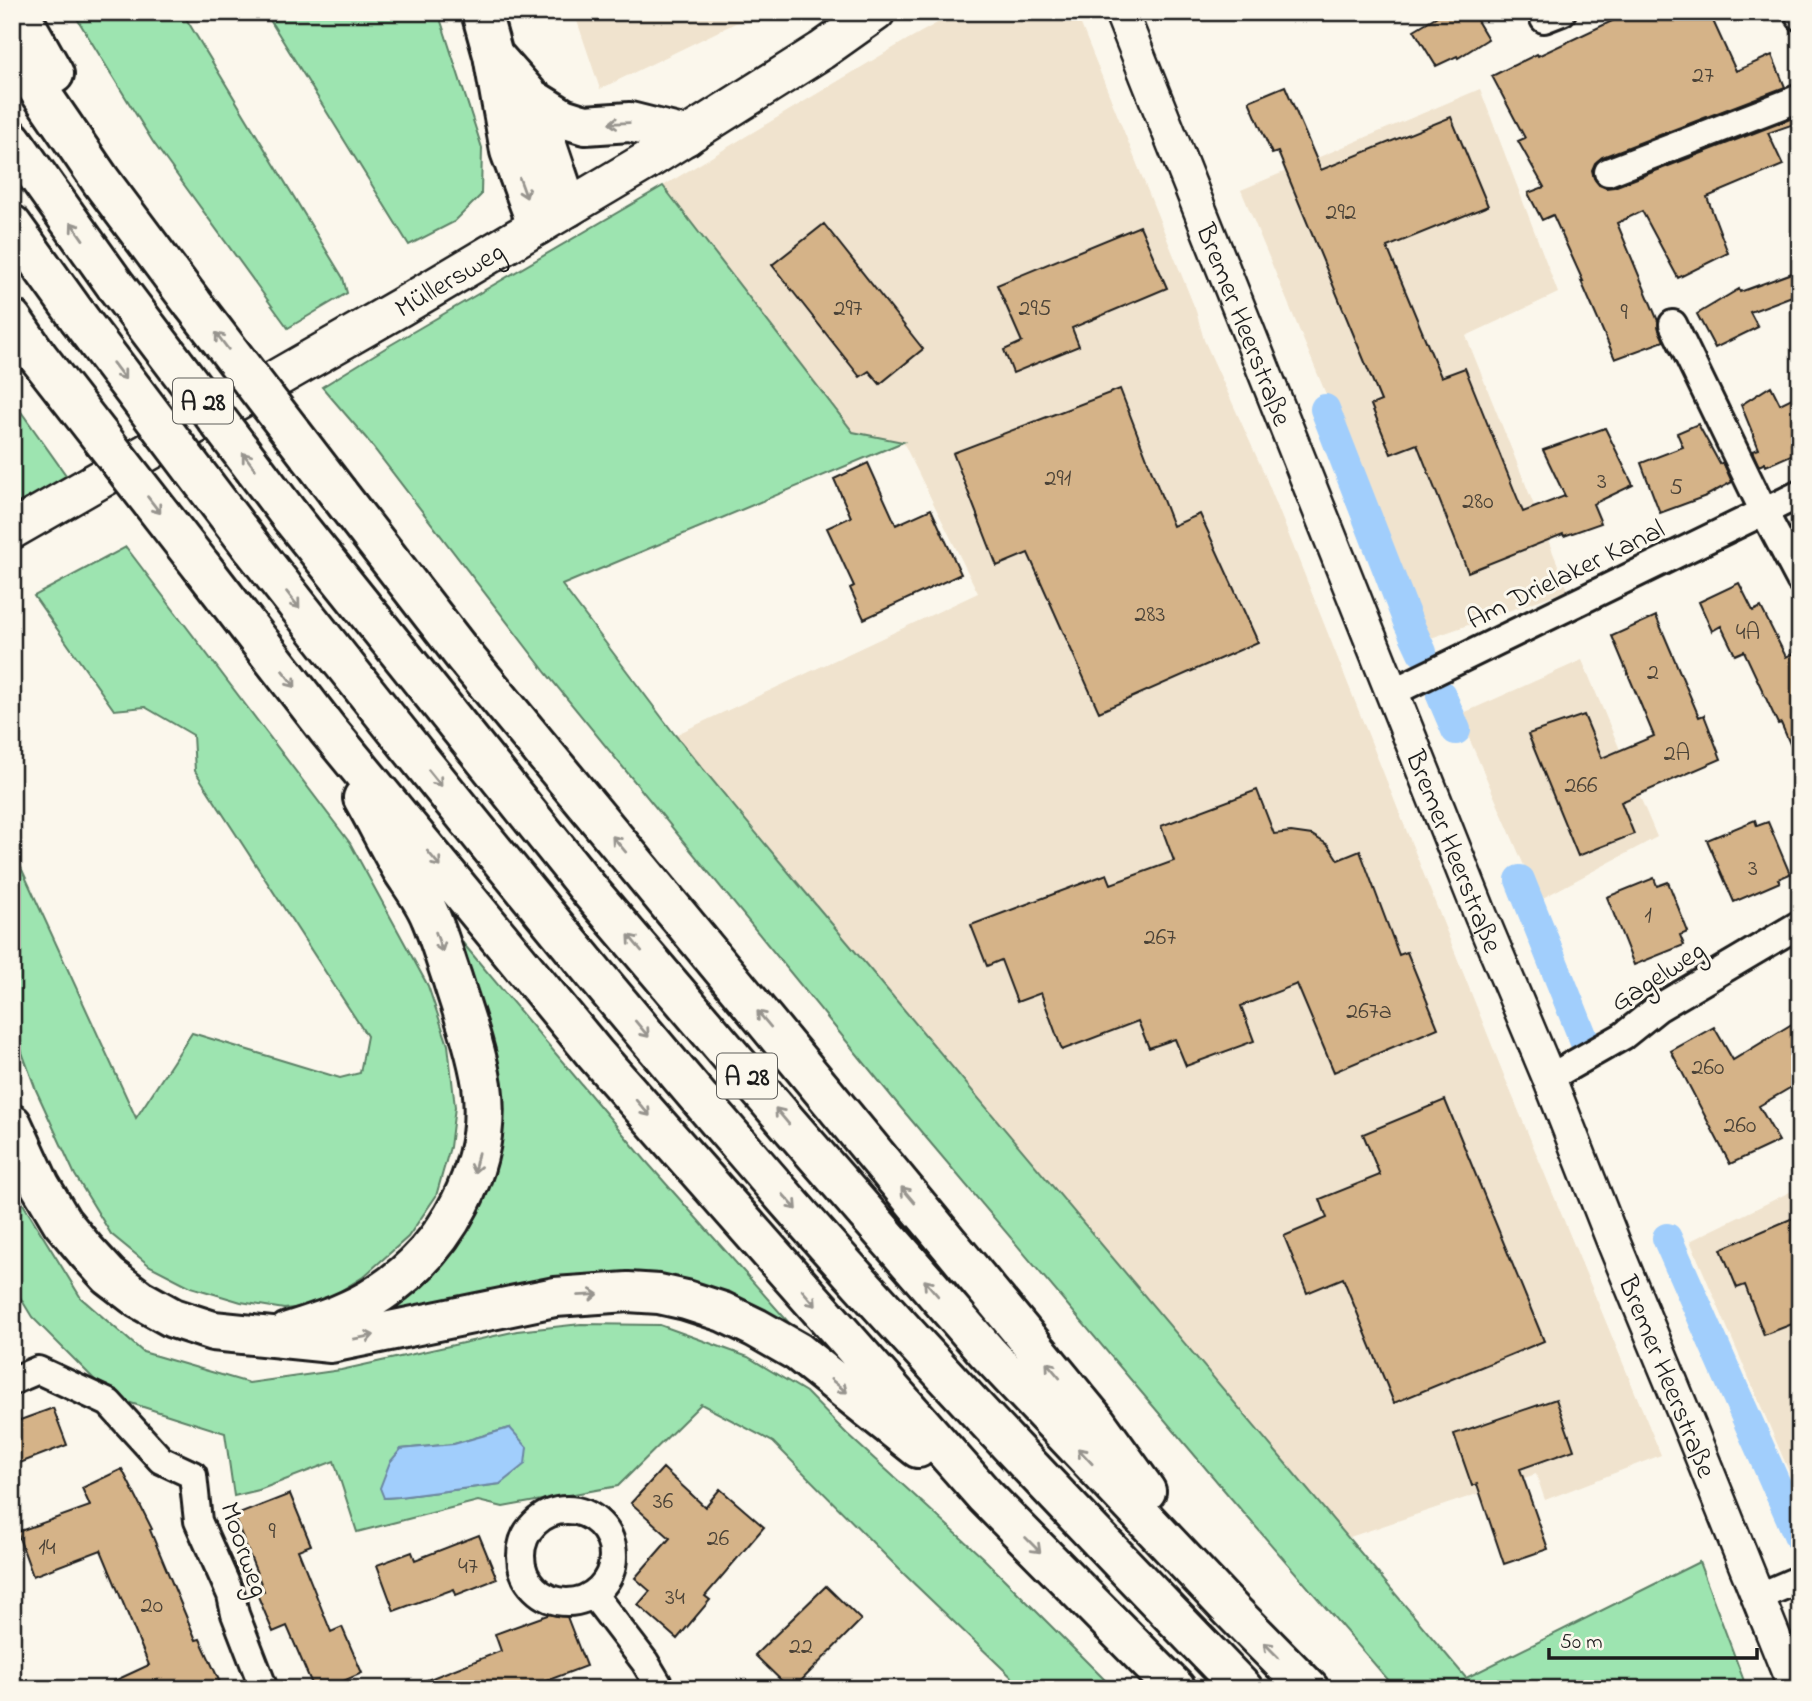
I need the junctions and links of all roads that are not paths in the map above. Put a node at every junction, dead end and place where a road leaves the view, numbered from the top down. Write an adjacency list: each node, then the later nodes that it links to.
1 (19, 12): 12 (highway)
2 (481, 12): 6 (highway)
3 (876, 12): 9 (main road, Müllersweg)
4 (1121, 12): 21 (street, Bremer Heerstraße)
5 (12, 51): 12 (highway)
6 (493, 55): 7 (highway); 13 (highway, one-way to 13)
7 (531, 98): 9 (highway, one-way to 7); 13 (highway)
8 (1800, 98): 11 (street)
9 (686, 136): 13 (main road, Müllersweg)
10 (12, 140): 32 (highway, A 28, one-way to 10, bridge)
11 (1608, 172)
12 (101, 181): 32 (highway, one-way to 12, bridge)
13 (552, 216): 19 (main road, Müllersweg)
14 (12, 225): 36 (highway, A 28, one-way to 36, bridge)
15 (12, 319): 22 (highway, one-way to 22, bridge)
16 (1672, 324): 18 (street)
17 (1800, 494): 18 (street, Am Drielaker Kanal)
18 (1764, 512): 20 (street); 21 (street, Am Drielaker Kanal)
19 (12, 530)
20 (1800, 580)
21 (1393, 692): 24 (street, Bremer Heerstraße)
22 (328, 730): 26 (highway, one-way to 26); 28 (highway, one-way to 28)
23 (1800, 924): 24 (street, Gagelweg)
24 (1549, 1078): 31 (street, Bremer Heerstraße)
25 (12, 1124): 26 (highway)
26 (272, 1337): 28 (highway, one-way to 28)
27 (12, 1381): 33 (street, Moorweg)
28 (985, 1496): 35 (highway, one-way to 35)
29 (1800, 1579): 31 (street)
30 (593, 1594): 34 (street)
31 (1758, 1597): 38 (street, Bremer Heerstraße)
32 (1233, 1612): 37 (highway, A 28, one-way to 32)
33 (264, 1689)
34 (661, 1689)
35 (1176, 1689)
36 (1243, 1689)
37 (1309, 1689)
38 (1795, 1689)

